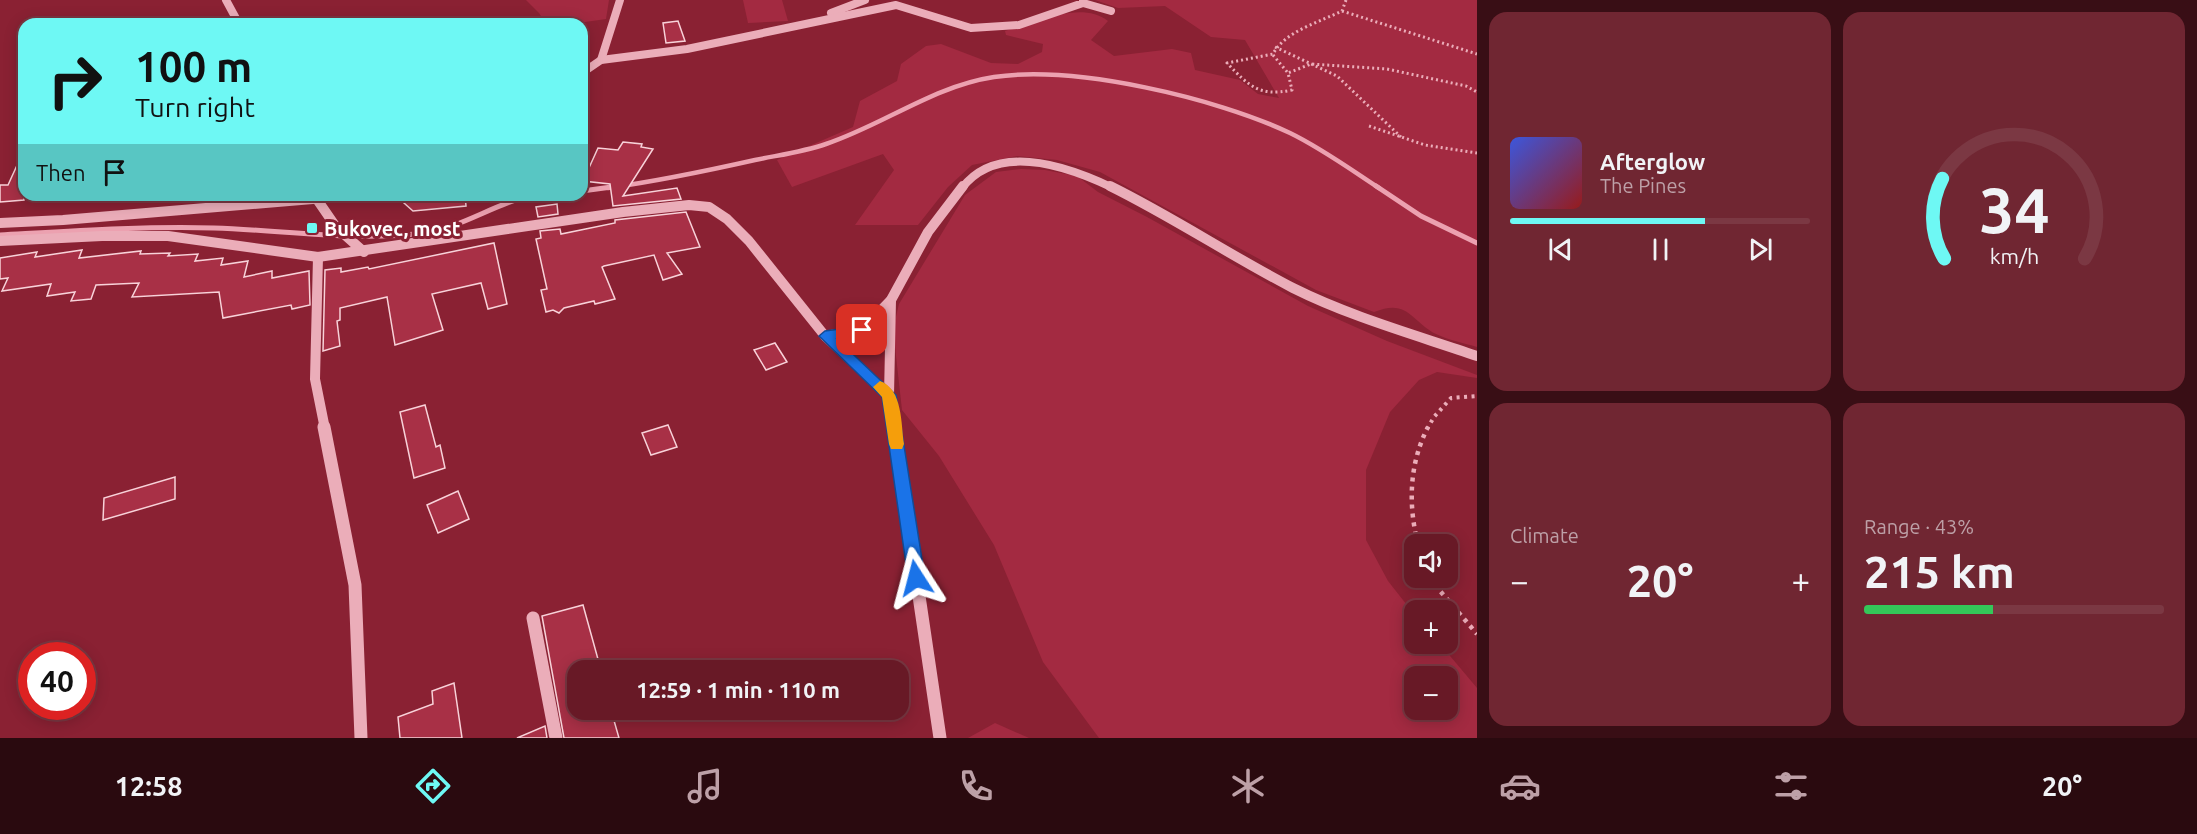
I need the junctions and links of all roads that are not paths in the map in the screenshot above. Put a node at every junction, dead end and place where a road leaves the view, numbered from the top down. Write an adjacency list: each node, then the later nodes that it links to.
1 (226, 0): 6 (street)
2 (620, 0): 8 (street)
3 (865, 0): 7 (street)
4 (1083, 1): 5 (street); 7 (street)
5 (1111, 11)
6 (236, 18)
7 (815, 21): 8 (street)
8 (601, 60): 9 (street)
9 (588, 69)
10 (272, 201): 13 (street)
11 (318, 201): 16 (street)
12 (0, 223): 13 (street)
13 (28, 224): 14 (street)
14 (21, 238): 15 (street); 17 (street)
15 (0, 241)
16 (364, 252): 17 (street); 19 (street)
17 (318, 257): 23 (street)
18 (891, 300): 19 (street); 20 (street); 21 (street)
19 (825, 336): 21 (street)
20 (1477, 356)
21 (889, 395): 25 (street)
22 (533, 618): 24 (street)
23 (361, 738)
24 (556, 738)
25 (940, 738)

